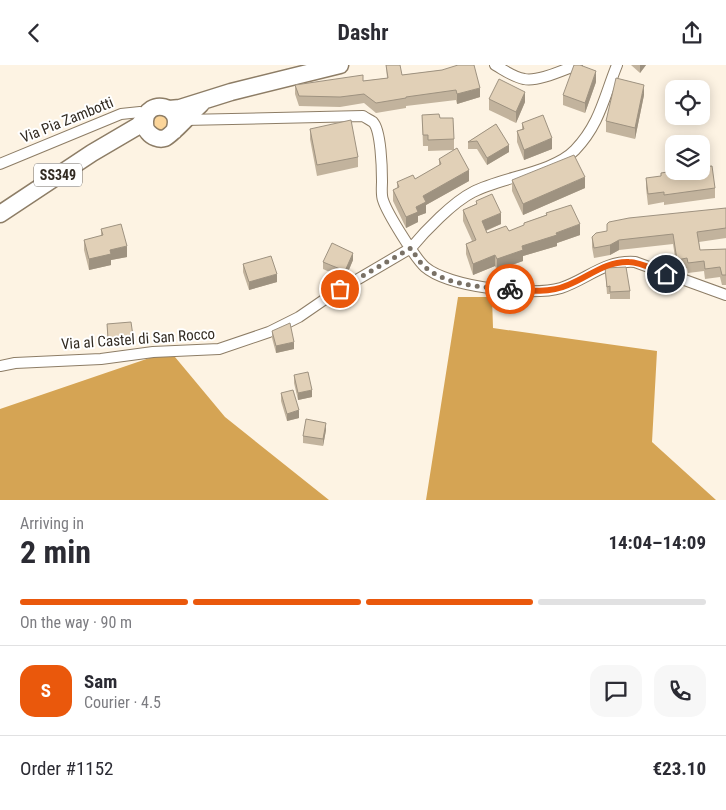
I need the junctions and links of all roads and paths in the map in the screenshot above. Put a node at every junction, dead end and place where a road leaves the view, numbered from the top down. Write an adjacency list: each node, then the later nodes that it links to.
1 (340, 65): 5 (main road)
2 (495, 65): 3 (street)
3 (577, 65)
4 (617, 65): 14 (street, Via al Castel di San Rocco)
5 (204, 102): 6 (main road); 8 (street); 9 (main road)
6 (169, 109): 7 (main road, SS349); 9 (main road)
7 (146, 116): 10 (main road); 11 (main road, SS349); 12 (street, Via Pia Zambotti)
8 (218, 119): 9 (street); 14 (street)
9 (179, 125): 10 (main road, SS349)
10 (152, 136): 11 (main road, SS349)
11 (118, 138): 13 (main road, SS349)
12 (0, 164)
13 (0, 214)
14 (411, 248): 15 (street); 16 (street, Via al Castel di San Rocco)
15 (726, 295)
16 (0, 366)

